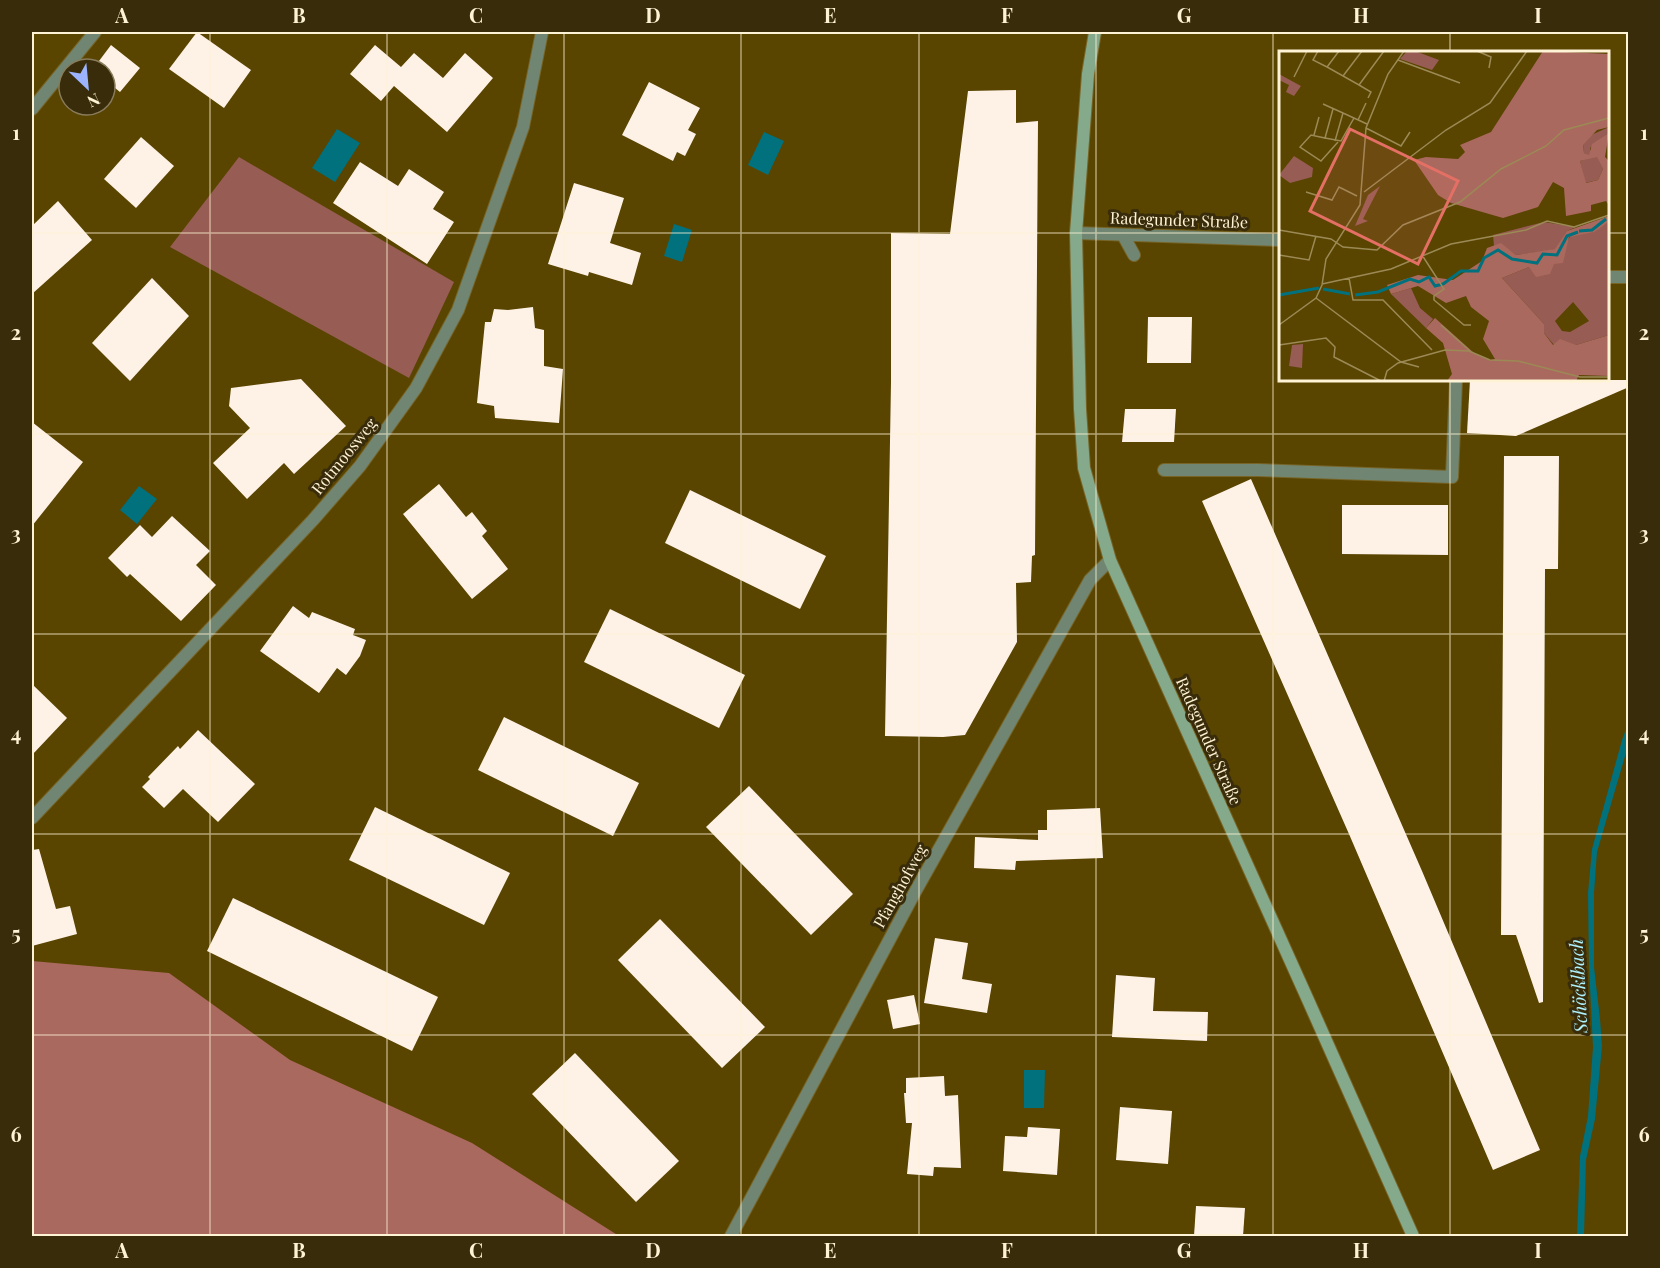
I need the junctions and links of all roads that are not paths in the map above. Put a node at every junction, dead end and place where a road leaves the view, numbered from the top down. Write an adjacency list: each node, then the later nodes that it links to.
1 (95, 32): 4 (street)
2 (542, 32): 14 (street, Rotmoosweg)
3 (1095, 32): 5 (main road, Radegunder Straße)
4 (32, 109)
5 (1076, 233): 6 (street, Radegunder Straße); 13 (main road, Radegunder Straße)
6 (1124, 235): 7 (street, Radegunder Straße); 8 (street)
7 (1279, 240)
8 (1134, 255)
9 (1609, 277): 10 (street)
10 (1629, 277)
11 (1456, 381): 12 (street)
12 (1164, 470)
13 (1110, 560): 15 (street, Pfanghofweg); 16 (main road, Radegunder Straße)
14 (32, 818)
15 (732, 1236)
16 (1413, 1236)

